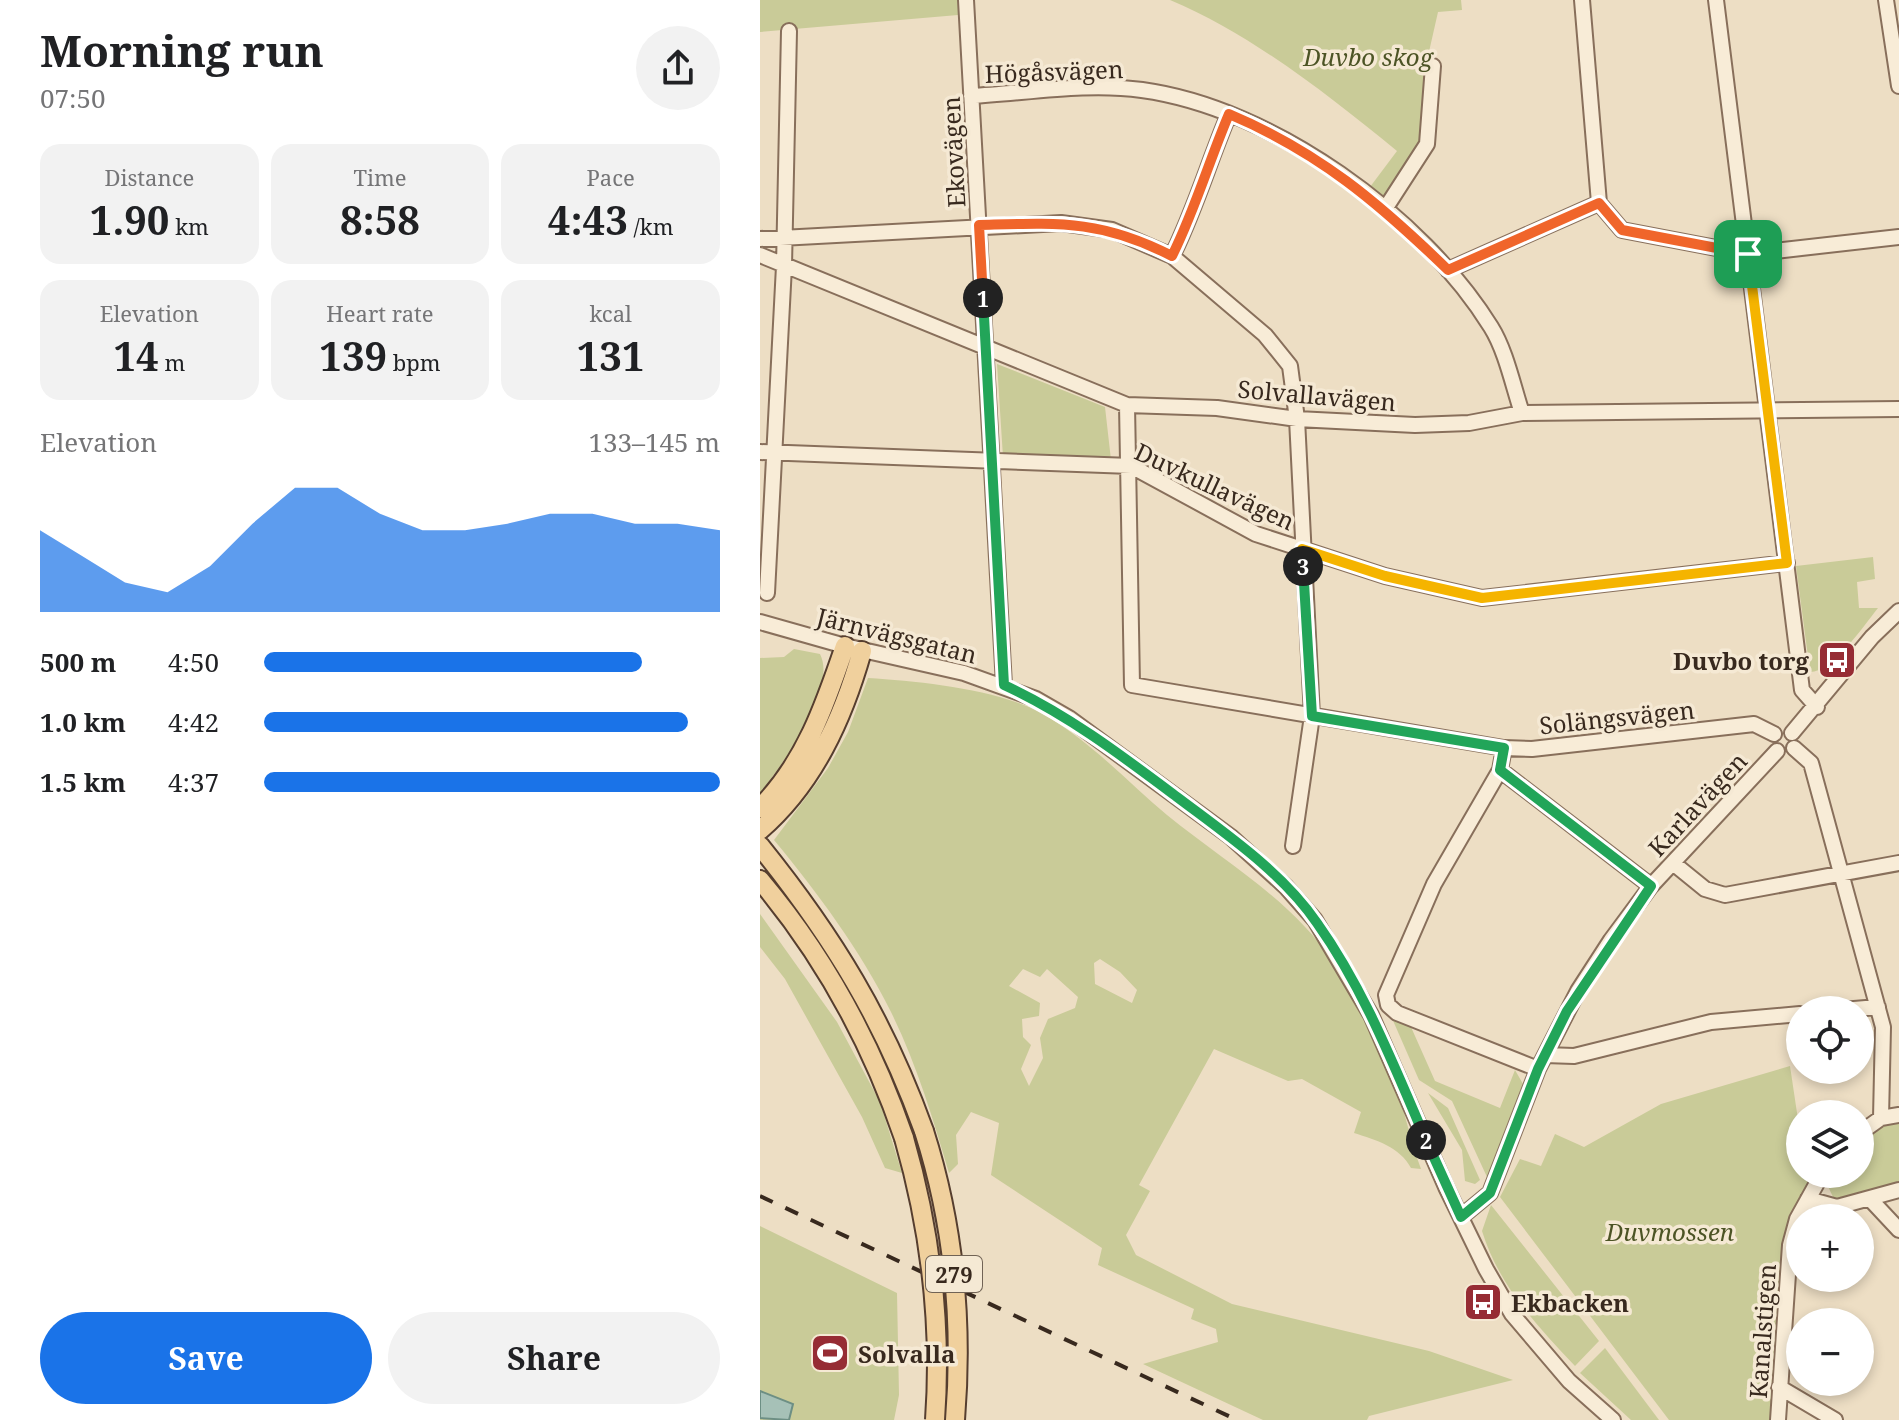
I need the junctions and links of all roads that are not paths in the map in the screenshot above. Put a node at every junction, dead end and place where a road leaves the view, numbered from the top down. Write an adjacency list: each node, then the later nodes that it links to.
1 (966, 0): 8 (street, Ekovägen)
2 (1582, 0): 10 (street)
3 (1716, 0): 16 (street)
4 (1886, 0): 7 (street)
5 (789, 31): 14 (street)
6 (1433, 66): 11 (street)
7 (1899, 86)
8 (971, 96): 9 (street, Högåsvägen); 12 (street, Ekovägen)
9 (1229, 114): 11 (street, Högåsvägen); 18 (street)
10 (1599, 203): 16 (street); 20 (street)
11 (1385, 209): 20 (street, Högåsvägen)
12 (979, 225): 14 (street); 18 (street); 21 (street, Ekovägen)
13 (1899, 237): 16 (street)
14 (782, 238): 15 (street); 19 (street)
15 (760, 239)
16 (1748, 254): 23 (street)
17 (760, 255): 19 (street, Solvallavägen)
18 (1172, 256): 26 (street)
19 (784, 266): 21 (street, Solvallavägen); 27 (street)
20 (1448, 270): 25 (street, Högåsvägen)
21 (986, 346): 22 (street, Solvallavägen); 28 (street, Ekovägen)
22 (1127, 405): 26 (street, Solvallavägen); 29 (street)
23 (1767, 409): 24 (street, Solvallavägen); 25 (street, Solvallavägen); 31 (street)
24 (1899, 409)
25 (1522, 413): 26 (street, Solvallavägen)
26 (1297, 419): 30 (street)
27 (767, 452): 28 (street, Duvkullavägen); 32 (street)
28 (993, 462): 29 (street, Duvkullavägen); 36 (street, Ekovägen)
29 (1131, 466): 30 (street, Duvkullavägen); 38 (street, Solängsvägen)
30 (1302, 549): 31 (street, Duvkullavägen); 38 (street)
31 (1787, 563): 37 (street)
32 (767, 593)
33 (1899, 611): 37 (street)
34 (760, 622): 35 (street, Järnvägsgatan)
35 (853, 648): 36 (street, Järnvägsgatan); 44 (main road); 45 (main road)
36 (1004, 685): 65 (street, Järnvägsgatan)
37 (1817, 707): 40 (street)
38 (1312, 716): 41 (street, Solängsvägen); 47 (street)
39 (1774, 734): 40 (street); 41 (street, Solängsvägen); 42 (street, Karlavägen)
40 (1793, 740): 42 (street, Karlavägen); 50 (street)
41 (1504, 748): 43 (street)
42 (1777, 751): 48 (street, Karlavägen)
43 (1500, 770): 52 (street); 57 (street)
44 (760, 808)
45 (760, 830)
46 (760, 846): 69 (main road, 279, bridge)
47 (1293, 846)
48 (1673, 863): 50 (street); 52 (street, Karlavägen)
49 (1899, 863): 50 (street)
50 (1839, 874): 54 (street)
51 (764, 884): 68 (main road, 279, bridge)
52 (1651, 886): 56 (street, Karlavägen)
53 (1874, 1007): 54 (street)
54 (1878, 1007): 59 (street)
55 (1786, 1015): 56 (street)
56 (1545, 1055): 57 (street, Karlavägen)
57 (1538, 1069): 65 (street, Karlavägen)
58 (1899, 1115): 59 (street)
59 (1881, 1118): 60 (street)
60 (1874, 1123)
61 (1814, 1188): 63 (street, Kanalstigen)
62 (1899, 1190): 64 (street)
63 (1808, 1199): 64 (street); 67 (street, Kanalstigen)
64 (1870, 1199): 66 (street)
65 (1461, 1217): 70 (street, Järnvägsgatan)
66 (1899, 1230)
67 (1779, 1387): 71 (street, Kanalstigen); 72 (street)
68 (935, 1420)
69 (955, 1420)
70 (1613, 1420)
71 (1778, 1420)
72 (1835, 1420)

